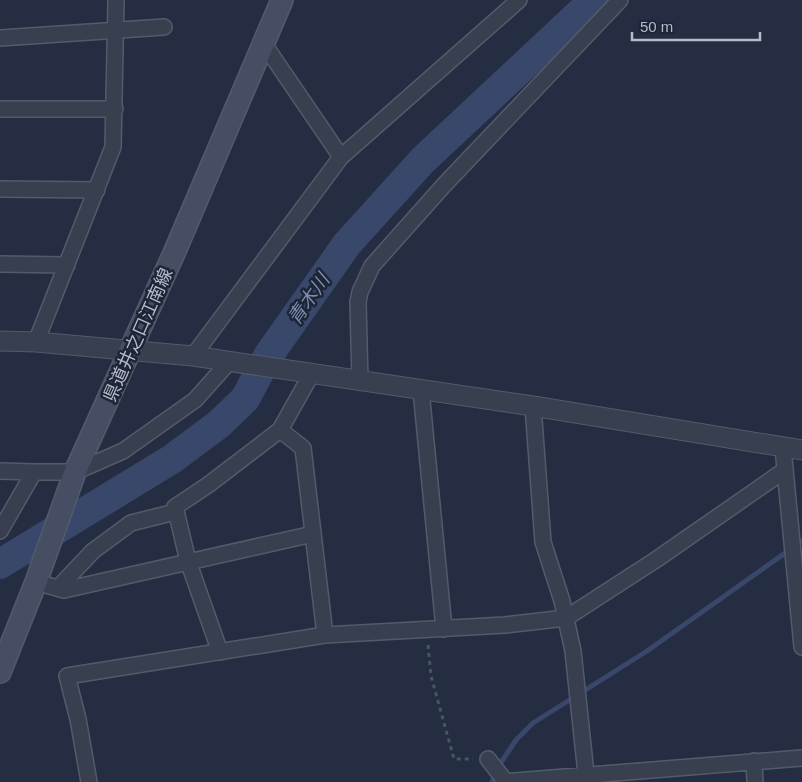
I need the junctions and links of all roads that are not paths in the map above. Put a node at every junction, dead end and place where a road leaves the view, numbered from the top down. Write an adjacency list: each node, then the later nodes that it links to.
1 (116, 0): 8 (street)
2 (272, 0): 6 (street)
3 (282, 0): 6 (main road, 県道井之口江南線)
4 (520, 0): 13 (street)
5 (620, 0): 24 (street)
6 (273, 21): 10 (main road, 県道井之口江南線)
7 (164, 27): 8 (street)
8 (115, 30): 9 (street); 12 (street)
9 (0, 38)
10 (264, 44): 13 (street); 20 (main road, 県道井之口江南線)
11 (0, 109): 12 (street)
12 (115, 110): 15 (street)
13 (341, 157): 21 (street)
14 (0, 189): 15 (street)
15 (97, 190): 17 (street)
16 (0, 264): 17 (street)
17 (67, 265): 19 (street)
18 (0, 341): 19 (street)
19 (36, 342): 20 (street)
20 (131, 351): 21 (street); 32 (main road, 県道井之口江南線)
21 (193, 356): 22 (street)
22 (229, 362): 23 (street); 32 (street)
23 (312, 373): 24 (street); 27 (street)
24 (360, 380): 25 (street)
25 (421, 390): 26 (street); 41 (street)
26 (533, 406): 28 (street); 40 (street)
27 (280, 430): 33 (street); 36 (street)
28 (793, 449): 29 (street)
29 (785, 470): 40 (street); 43 (street)
30 (0, 471): 31 (street)
31 (34, 472): 32 (street); 34 (street)
32 (75, 474): 38 (main road, 県道井之口江南線)
33 (175, 512): 37 (street); 39 (street)
34 (5, 519): 35 (street)
35 (0, 532)
36 (313, 534): 37 (street); 42 (street)
37 (188, 561): 39 (street); 44 (street)
38 (36, 582): 39 (street); 45 (main road, 県道井之口江南線)
39 (58, 588)
40 (566, 618): 41 (street); 49 (street)
41 (444, 628): 42 (street)
42 (325, 635): 44 (street)
43 (802, 647)
44 (220, 652): 50 (street)
45 (0, 672)
46 (802, 758): 48 (street)
47 (488, 759): 51 (street)
48 (754, 761): 49 (street); 52 (street)
49 (586, 774): 51 (street)
50 (89, 782)
51 (505, 782)
52 (755, 782)

